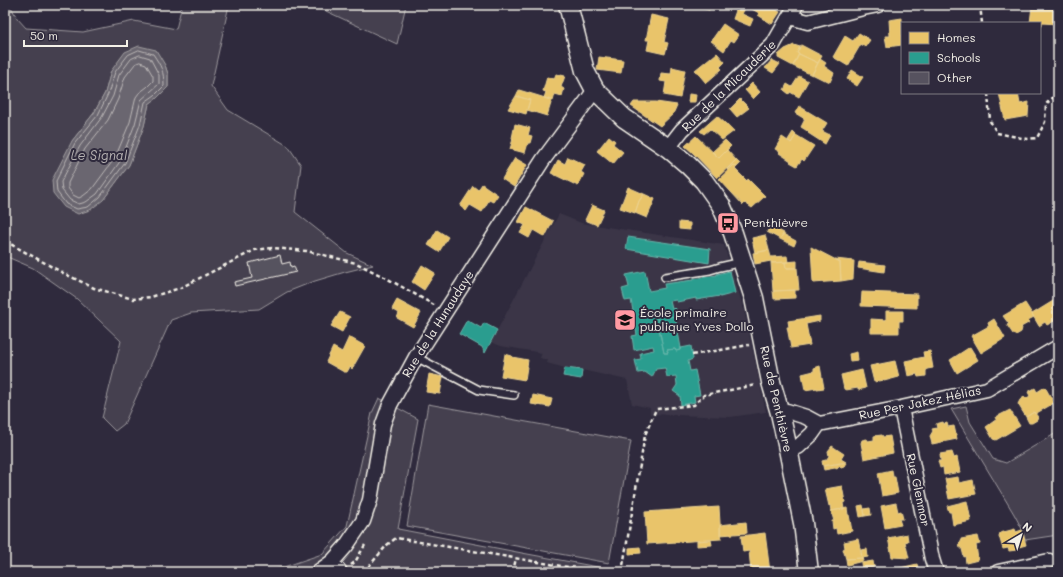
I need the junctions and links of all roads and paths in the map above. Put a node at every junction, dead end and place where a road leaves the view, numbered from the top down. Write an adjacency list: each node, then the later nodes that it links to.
1 (568, 5): 6 (street, Rue de Penthièvre)
2 (878, 5): 4 (street, Rue de la Micauderie)
3 (980, 5): 5 (path)
4 (793, 11): 9 (street, Rue de la Micauderie)
5 (982, 22)
6 (595, 90): 9 (street, Rue de Penthièvre); 13 (street, Rue de la Hunaudaye)
7 (1058, 93): 8 (path)
8 (988, 94)
9 (668, 148): 11 (street, Rue de Penthièvre)
10 (5, 240): 13 (path)
11 (742, 262): 12 (lane); 14 (street, Rue de Penthièvre)
12 (664, 277)
13 (445, 311): 17 (street, Rue de la Hunaudaye)
14 (763, 342): 16 (path); 18 (street, Rue de Penthièvre)
15 (1058, 347): 20 (street, Rue Per Jakez Hélias)
16 (692, 355)
17 (416, 357): 19 (lane); 26 (street, Rue de la Hunaudaye)
18 (771, 382): 21 (street, Rue de Penthièvre); 31 (path)
19 (514, 395)
20 (901, 408): 22 (street, Rue Per Jakez Hélias); 33 (street, Rue Glenmor)
21 (780, 413): 22 (street); 23 (street, Rue de Penthièvre)
22 (819, 424): 23 (street)
23 (788, 449): 32 (street, Rue de Penthièvre)
24 (516, 558): 28 (path); 29 (path); 30 (path)
25 (1049, 560): 34 (street)
26 (336, 567): 27 (street, Rue de la Hunaudaye)
27 (318, 572)
28 (364, 572)
29 (513, 572)
30 (597, 572)
31 (622, 572)
32 (809, 572)
33 (936, 572)
34 (998, 572)

